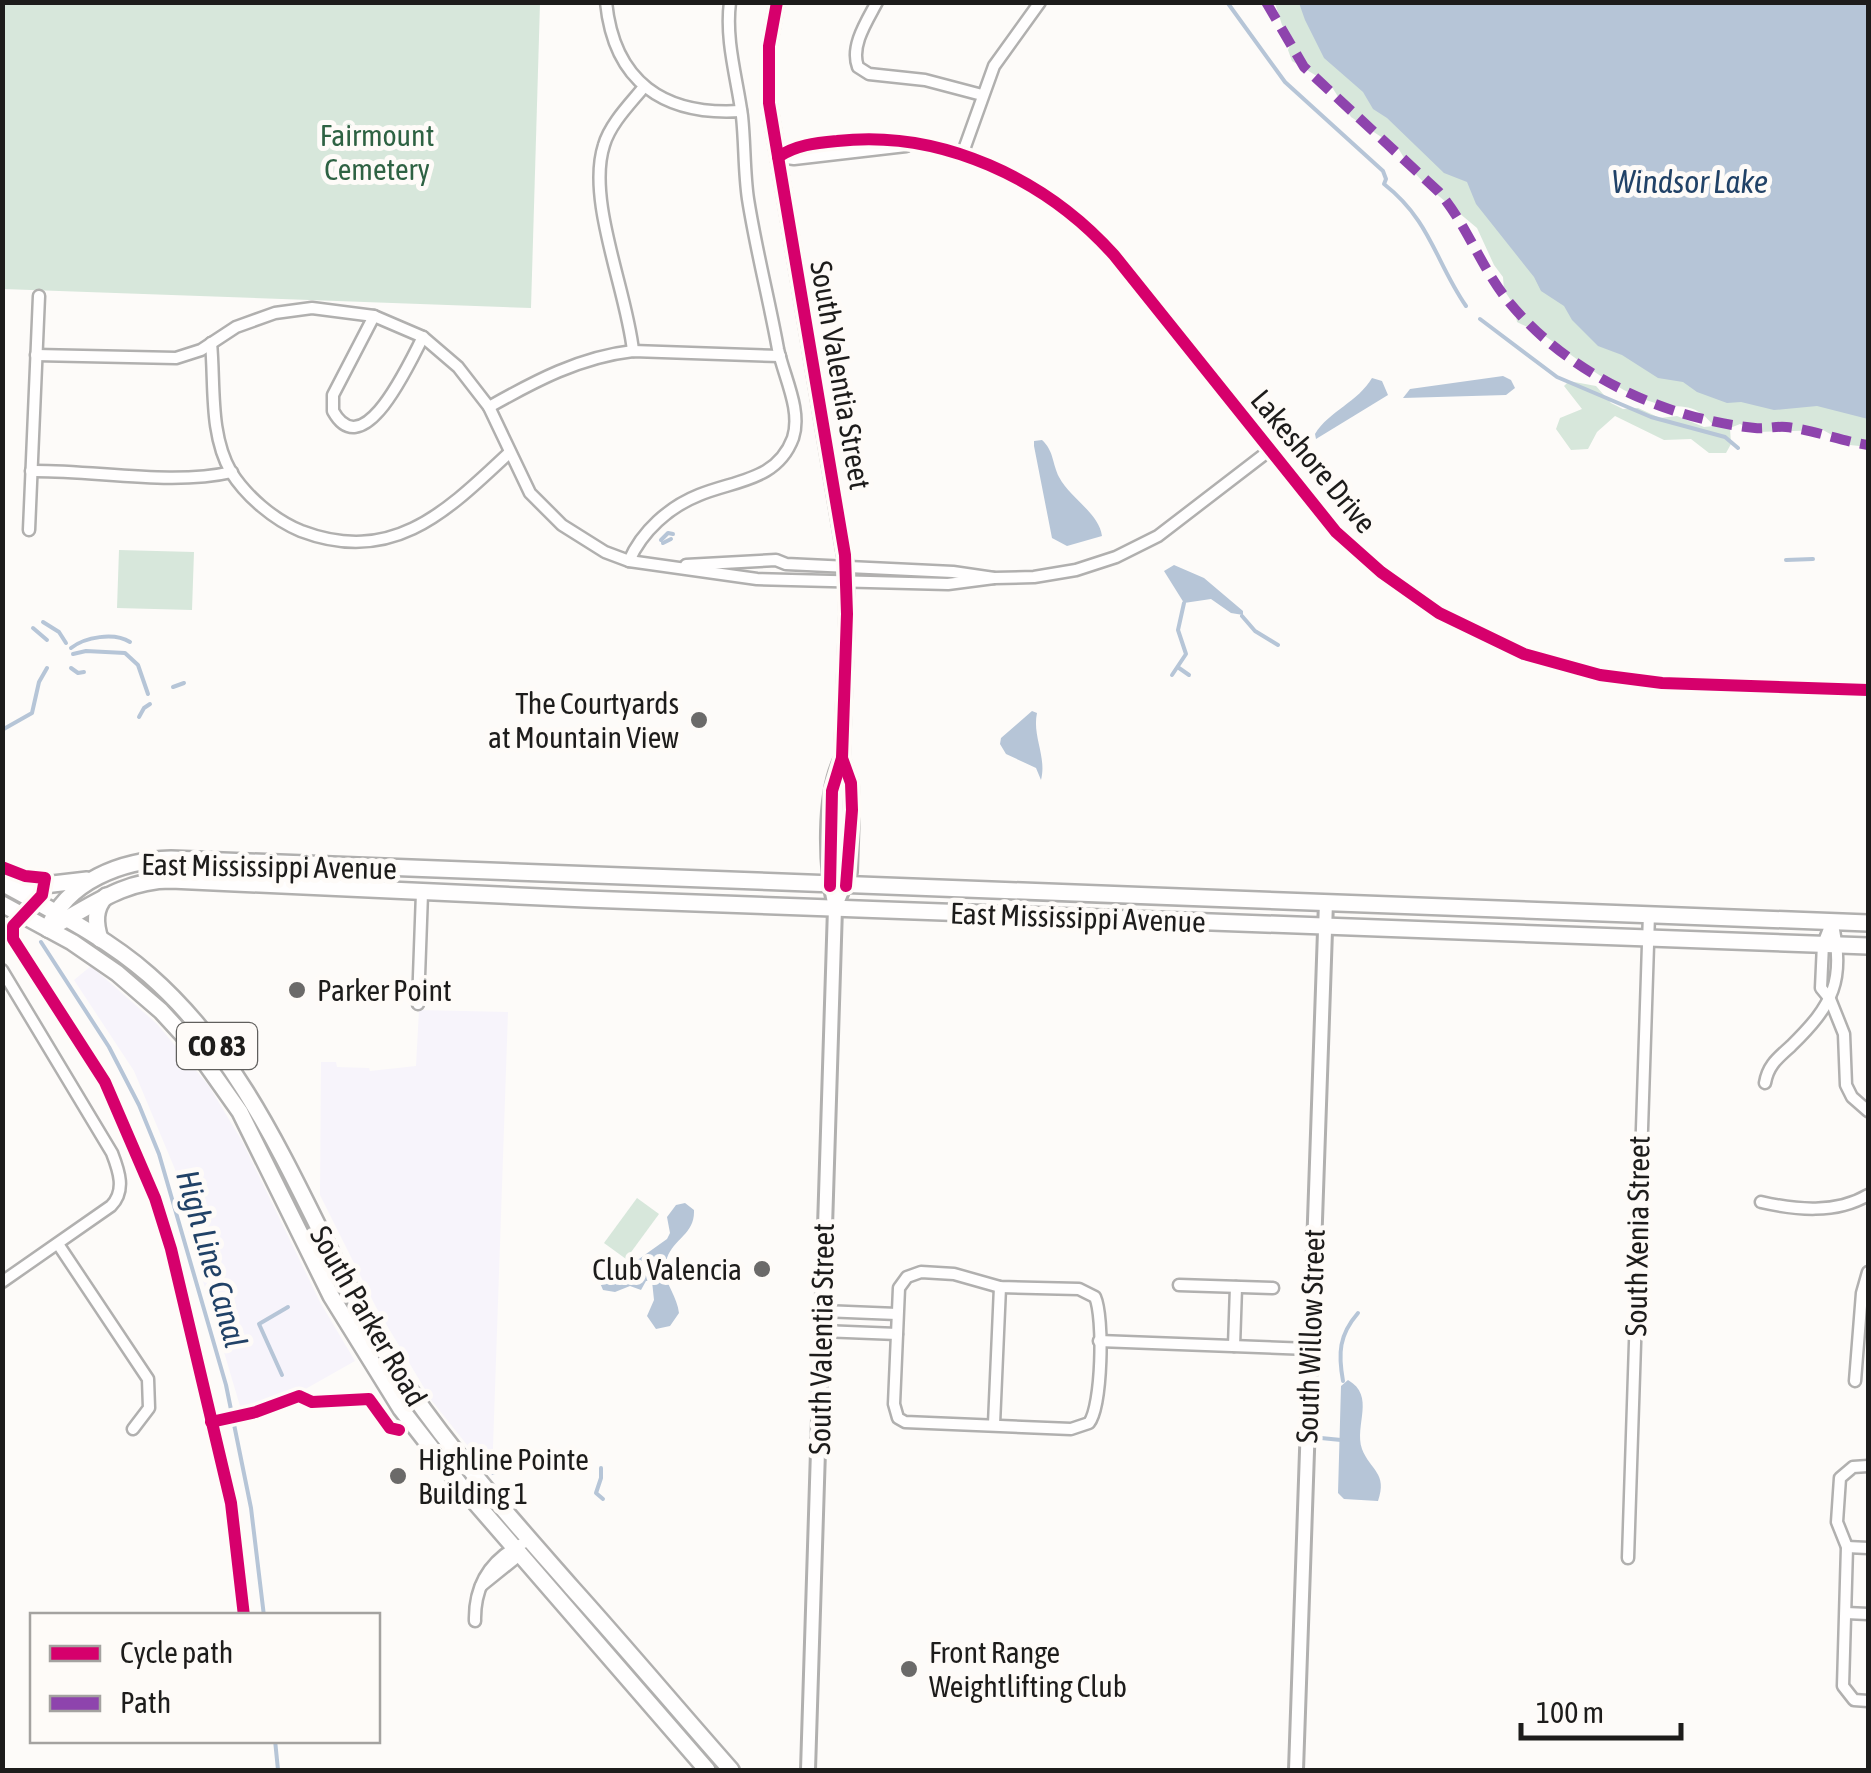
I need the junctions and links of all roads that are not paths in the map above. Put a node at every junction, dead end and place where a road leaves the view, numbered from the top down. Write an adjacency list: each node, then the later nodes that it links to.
1 (606, 2): 6 (street)
2 (730, 2): 8 (street)
3 (777, 2): 10 (street, South Valentia Street)
4 (877, 2): 7 (street)
5 (1040, 3): 7 (street)
6 (644, 88): 8 (street); 15 (street)
7 (982, 95): 9 (street)
8 (741, 112): 17 (street)
9 (962, 156): 10 (street, Lakeshore Drive); 19 (street, Lakeshore Drive)
10 (778, 157): 26 (street, South Valentia Street)
11 (39, 296): 16 (street)
12 (374, 316): 13 (street); 13 (street); 14 (street)
13 (423, 337): 18 (street)
14 (211, 343): 16 (street); 22 (street)
15 (633, 351): 17 (street); 18 (street)
16 (36, 355): 21 (street)
17 (780, 356): 24 (street)
18 (489, 406): 20 (street)
19 (1270, 450): 26 (street); 27 (street, Lakeshore Drive)
20 (510, 453): 22 (street); 24 (street)
21 (31, 471): 22 (street); 23 (street)
22 (232, 472)
23 (28, 530)
24 (629, 561): 25 (street)
25 (660, 565): 26 (street); 26 (street)
26 (846, 574): 28 (street, South Valentia Street)
27 (1868, 690)
28 (842, 758): 31 (street, South Valentia Street); 31 (street, South Valentia Street)
29 (96, 879): 30 (main road); 31 (main road, East Mississippi Avenue); 38 (main road, East Mississippi Avenue)
30 (2, 882): 38 (main road, South Parker Road / CO 83)
31 (838, 886): 34 (main road, East Mississippi Avenue); 36 (street, South Valentia Street)
32 (422, 893): 33 (main road, East Mississippi Avenue); 36 (main road, East Mississippi Avenue); 49 (street)
33 (106, 896): 38 (main road, East Mississippi Avenue); 44 (main road)
34 (1326, 902): 37 (main road, East Mississippi Avenue); 41 (street, South Willow Street)
35 (2, 904): 42 (main road, South Parker Road / CO 83)
36 (835, 908): 41 (main road, East Mississippi Avenue); 61 (street, South Valentia Street)
37 (1649, 914): 39 (main road, East Mississippi Avenue); 43 (street, South Xenia Street)
38 (61, 916): 42 (main road, East Mississippi Avenue); 44 (main road, South Parker Road / CO 83)
39 (1832, 921): 40 (main road, East Mississippi Avenue); 45 (street)
40 (1868, 923)
41 (1325, 925): 43 (main road, East Mississippi Avenue); 67 (street, South Willow Street)
42 (48, 928): 75 (main road, South Parker Road / CO 83)
43 (1648, 938): 45 (main road, East Mississippi Avenue); 76 (street, South Xenia Street)
44 (100, 939): 72 (main road, South Parker Road / CO 83)
45 (1830, 944): 46 (main road, East Mississippi Avenue); 48 (street)
46 (1868, 946)
47 (2, 970): 54 (street)
48 (1830, 999): 50 (street); 51 (street)
49 (418, 1004)
50 (1765, 1083)
51 (1868, 1111)
52 (1868, 1195): 53 (street)
53 (1760, 1202)
54 (58, 1244): 56 (street); 70 (street)
55 (1868, 1272): 68 (street)
56 (2, 1282)
57 (1180, 1285): 59 (street)
58 (1000, 1287): 62 (street); 65 (street); 69 (street)
59 (1236, 1287): 60 (street); 66 (street)
60 (1273, 1288)
61 (823, 1311): 62 (street); 63 (street, South Valentia Street)
62 (898, 1314): 64 (street)
63 (822, 1330): 64 (street); 83 (street, South Valentia Street)
64 (897, 1334): 69 (street)
65 (1099, 1341): 66 (street); 69 (street)
66 (1234, 1346): 67 (street)
67 (1310, 1348): 84 (street, South Willow Street)
68 (1855, 1381)
69 (994, 1424)
70 (133, 1429)
71 (1868, 1466): 73 (street)
72 (530, 1540): 75 (street); 82 (main road, South Parker Road / CO 83)
73 (1847, 1547): 74 (street); 77 (street)
74 (1868, 1548)
75 (517, 1551): 79 (street); 81 (main road, South Parker Road / CO 83)
76 (1628, 1558)
77 (1846, 1614): 78 (street); 80 (street)
78 (1868, 1614)
79 (475, 1621)
80 (1868, 1701)
81 (707, 1770)
82 (731, 1770)
83 (808, 1770)
84 (1296, 1770)

